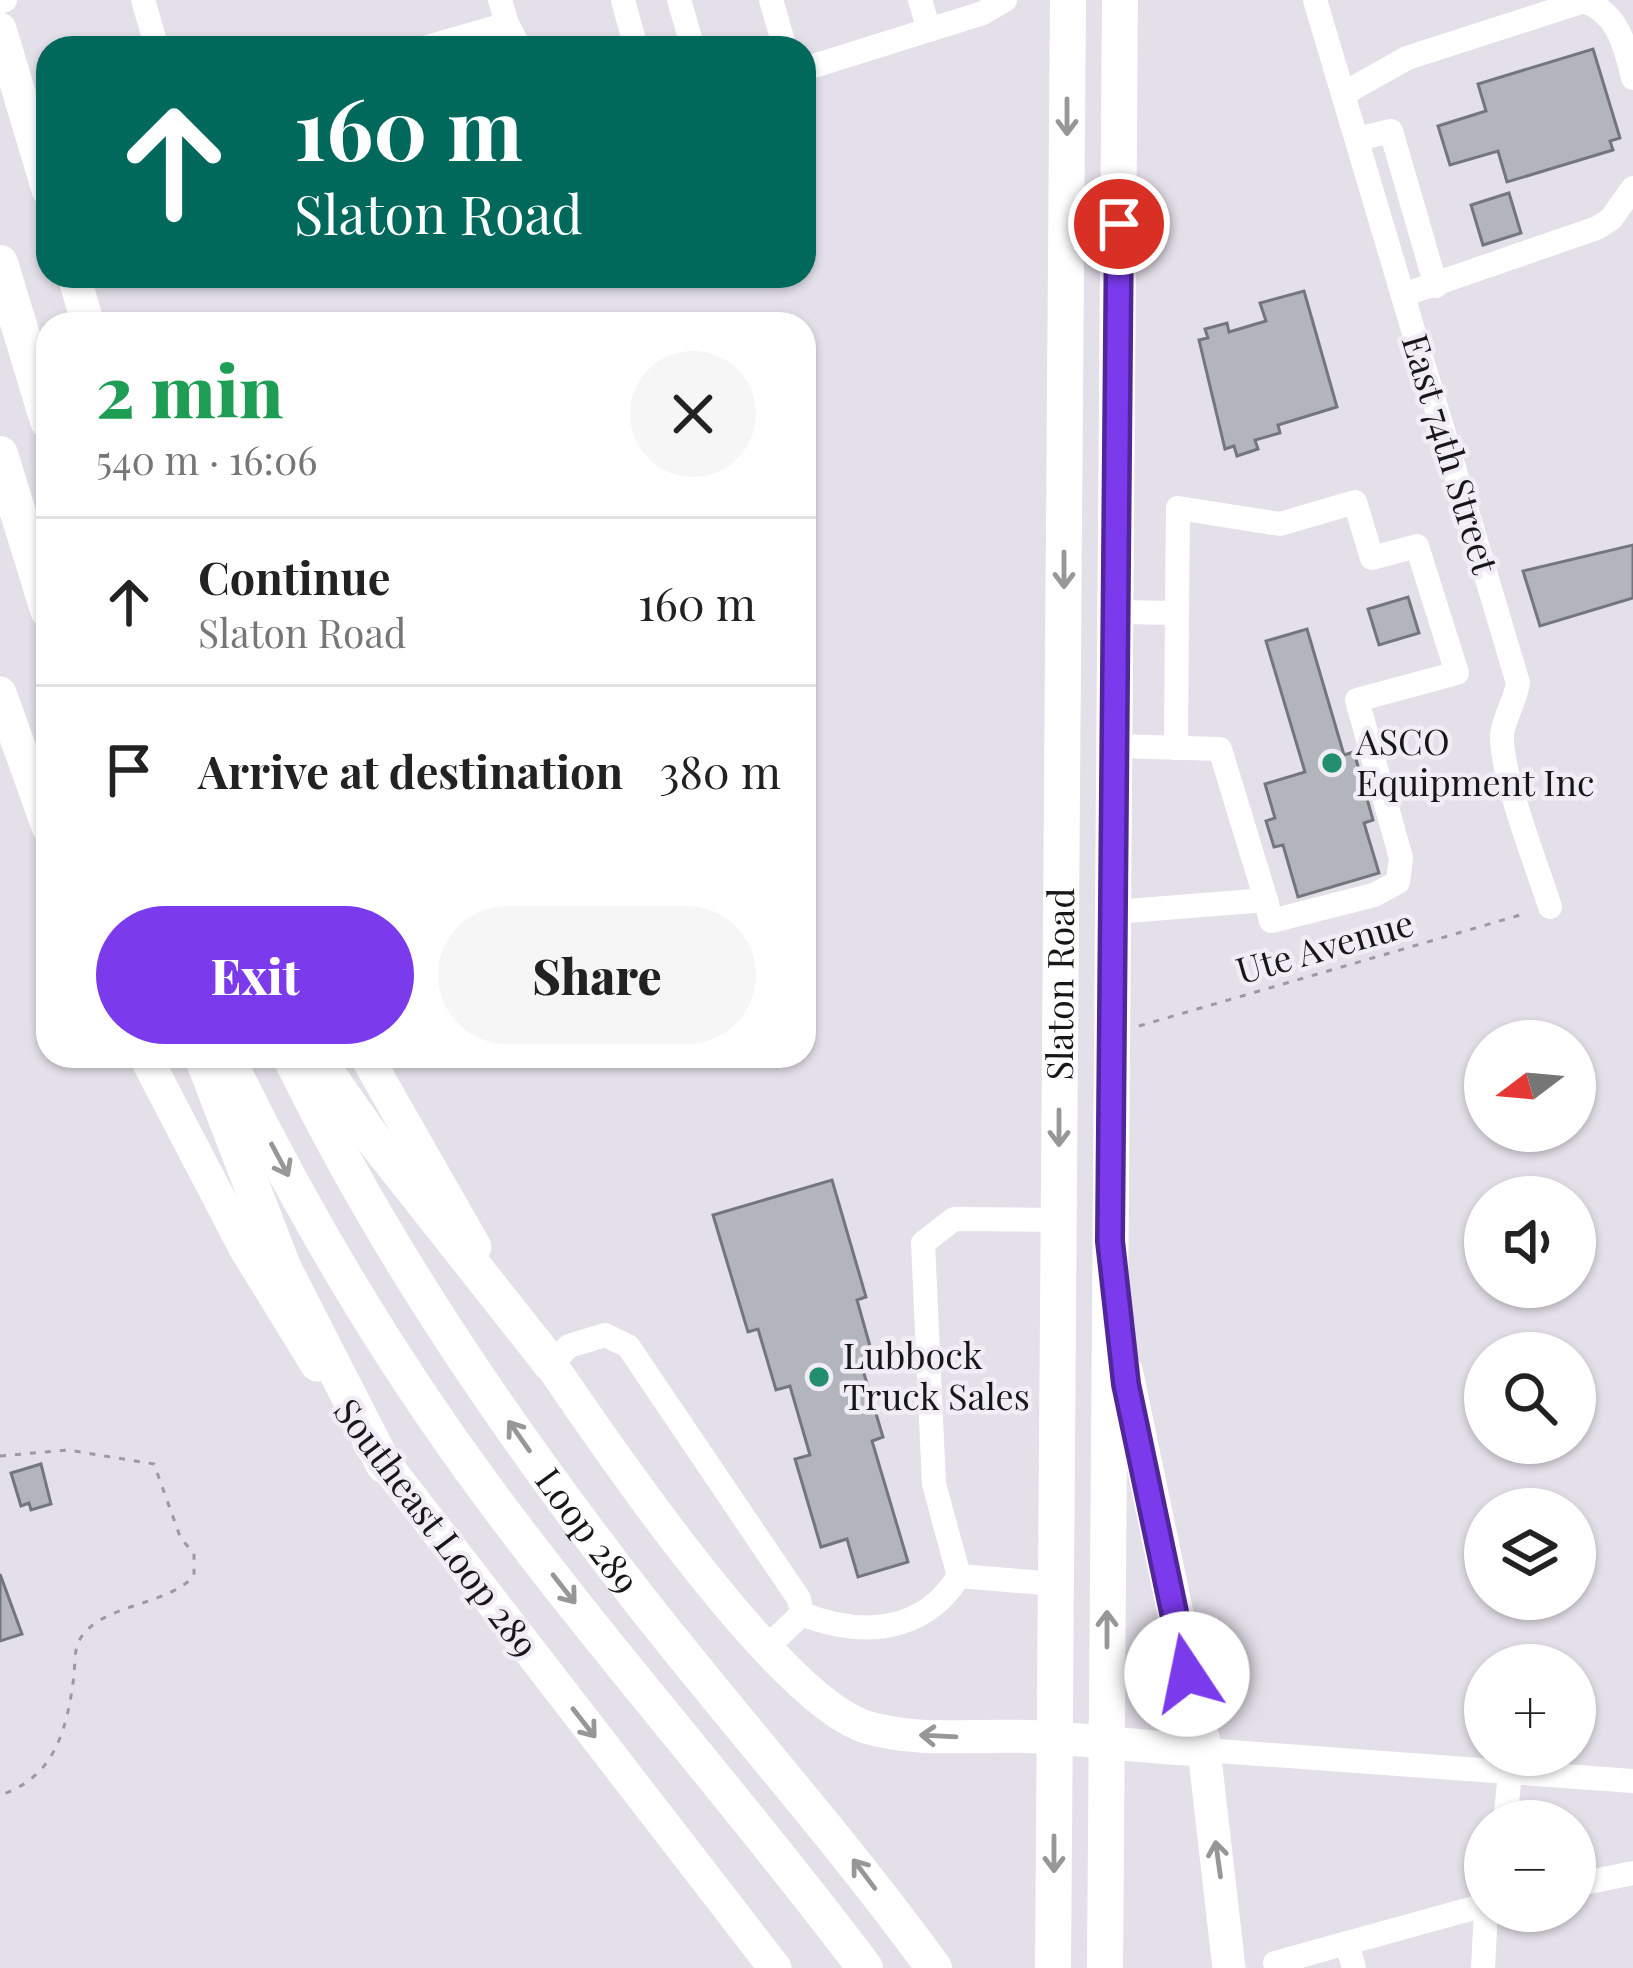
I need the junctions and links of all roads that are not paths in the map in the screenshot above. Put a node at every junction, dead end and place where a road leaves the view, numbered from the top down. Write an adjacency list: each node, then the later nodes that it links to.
1 (143, 0): 13 (street)
2 (622, 0): 15 (street)
3 (679, 0): 16 (street)
4 (771, 0): 17 (street)
5 (920, 0): 12 (street)
6 (1004, 0): 12 (street)
7 (1068, 0): 32 (highway, Slaton Road, one-way to 32)
8 (1120, 0): 31 (highway, Slaton Road)
9 (1315, 0): 20 (street, East 74th Street)
10 (504, 12): 14 (street)
11 (0, 28): 22 (main road)
12 (929, 30): 18 (street)
13 (154, 36)
14 (451, 36)
15 (632, 36)
16 (690, 36)
17 (782, 36)
18 (816, 65)
19 (1633, 78): 20 (street)
20 (1343, 94): 21 (street, East 74th Street)
21 (1357, 139): 25 (street); 26 (street, East 74th Street)
22 (36, 150)
23 (1633, 188): 25 (street)
24 (0, 263): 27 (highway)
25 (1436, 286): 26 (street)
26 (1403, 295): 38 (street, East 74th Street)
27 (36, 382)
28 (0, 454): 29 (highway)
29 (36, 571)
30 (1177, 613): 31 (street); 35 (street); 37 (street)
31 (1116, 626): 32 (highway); 34 (highway, Slaton Road)
32 (1063, 635): 46 (highway, Slaton Road, one-way to 46)
33 (0, 693): 36 (main road)
34 (1116, 746): 35 (street); 39 (highway, Slaton Road)
35 (1176, 748): 37 (street)
36 (36, 793)
37 (1266, 900): 39 (street)
38 (1550, 907)
39 (1115, 912): 47 (highway, Slaton Road)
40 (151, 1068): 49 (main road, Southeast Loop 289)
41 (207, 1068): 49 (highway)
42 (232, 1068): 66 (highway, Loop 289, one-way to 66)
43 (296, 1068): 67 (highway, Loop 289, one-way to 43)
44 (323, 1068): 48 (highway)
45 (372, 1068): 48 (main road)
46 (1059, 1220): 50 (street); 51 (highway, Slaton Road)
47 (1110, 1241): 55 (highway, Slaton Road, one-way to 47); 56 (highway)
48 (551, 1364): 52 (street); 53 (main road)
49 (383, 1465): 65 (main road, Southeast Loop 289, one-way to 65)
50 (959, 1576): 51 (street); 52 (street)
51 (1056, 1584): 54 (highway, Slaton Road)
52 (802, 1614): 53 (street)
53 (767, 1647): 54 (main road, one-way to 53)
54 (1055, 1739): 55 (main road); 68 (highway, Slaton Road, one-way to 68)
55 (1106, 1746): 56 (main road); 69 (highway, Slaton Road)
56 (1204, 1750): 57 (street); 70 (main road, one-way to 56)
57 (1464, 1770)
58 (1551, 1776): 59 (street)
59 (1633, 1780)
60 (1633, 1873): 61 (street)
61 (1596, 1881)
62 (1464, 1916): 64 (street)
63 (1485, 1932): 72 (street)
64 (1350, 1956): 71 (street)
65 (775, 1968)
66 (866, 1968)
67 (934, 1968)
68 (1053, 1968)
69 (1105, 1968)
70 (1229, 1968)
71 (1277, 1968)
72 (1483, 1968)

